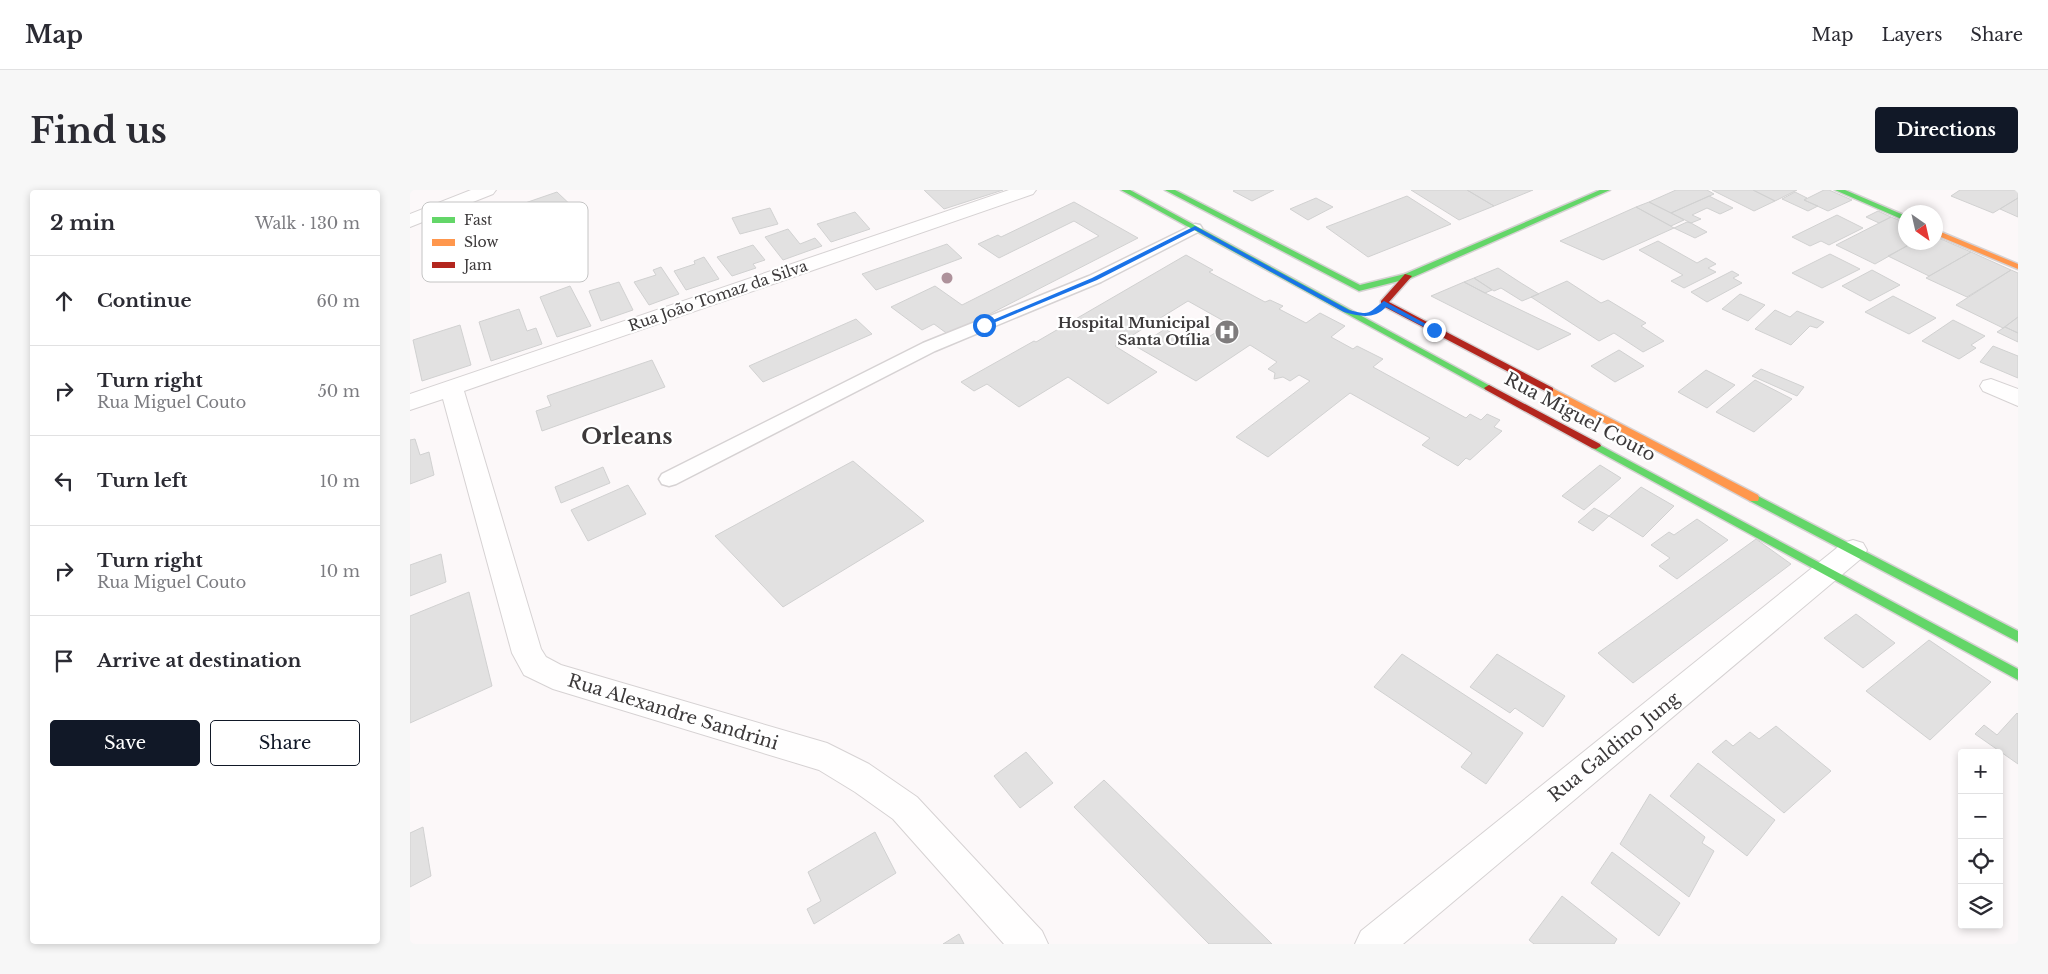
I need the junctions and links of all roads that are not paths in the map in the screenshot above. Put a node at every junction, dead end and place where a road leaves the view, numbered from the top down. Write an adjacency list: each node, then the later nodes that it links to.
1 (487, 190): 8 (street)
2 (1027, 190): 23 (street, Rua João Tomaz da Silva)
3 (1125, 190): 14 (street, Rua Miguel Couto)
4 (1169, 190): 19 (street)
5 (1606, 190): 18 (street)
6 (1839, 190): 11 (street)
7 (1863, 190): 9 (street)
8 (457, 202)
9 (1899, 205)
10 (422, 216): 12 (street)
11 (1898, 216)
12 (410, 221)
13 (1943, 224): 16 (street)
14 (1195, 228): 21 (street, Rua Miguel Couto); 27 (lane)
15 (1943, 235): 17 (street)
16 (2018, 256)
17 (2018, 267)
18 (1408, 276): 19 (street); 20 (street)
19 (1359, 288): 20 (street); 21 (street)
20 (1384, 303): 21 (street); 26 (street, Rua Miguel Couto)
21 (1346, 311): 26 (street, Rua Miguel Couto)
22 (1991, 386): 24 (street)
23 (452, 388): 25 (street, Rua João Tomaz da Silva); 32 (street, Rua Alexandre Sandrini)
24 (2018, 398)
25 (410, 402)
26 (1544, 402): 28 (street, Rua Miguel Couto); 29 (street, Rua Miguel Couto)
27 (669, 479)
28 (1853, 550): 29 (street, Rua Galdino Jung); 30 (street, Rua Miguel Couto)
29 (1828, 572): 31 (street, Rua Miguel Couto); 33 (street, Rua Galdino Jung)
30 (2018, 637)
31 (2018, 675)
32 (1029, 944)
33 (1374, 944)

